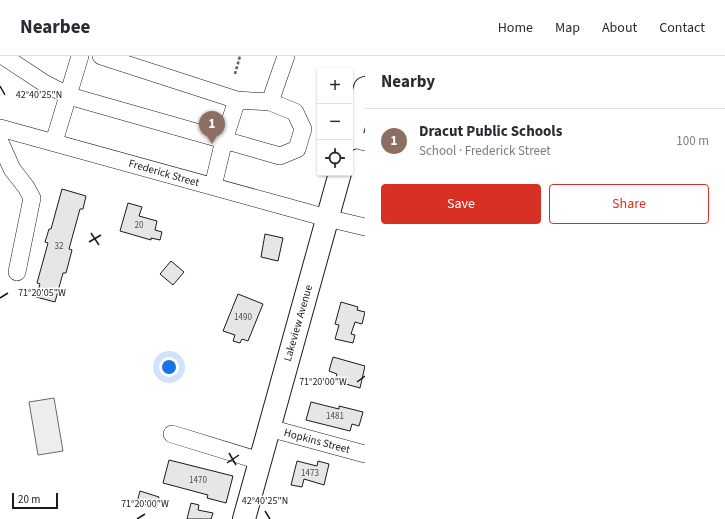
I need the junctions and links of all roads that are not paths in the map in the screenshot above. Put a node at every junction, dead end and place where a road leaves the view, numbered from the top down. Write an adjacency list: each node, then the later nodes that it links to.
1 (4, 56): 7 (street)
2 (80, 56): 7 (street)
3 (101, 56): 5 (street)
4 (286, 56): 9 (street)
5 (147, 63): 8 (street)
6 (365, 88): 11 (main road)
7 (68, 96): 13 (street); 15 (street)
8 (237, 100): 9 (street); 13 (street)
9 (270, 102): 13 (street)
10 (0, 128): 15 (street, Frederick Street)
11 (353, 128)
12 (353, 139): 16 (street)
13 (224, 140): 18 (street)
14 (0, 142): 21 (street)
15 (54, 142): 18 (street, Frederick Street)
16 (365, 142)
17 (339, 176): 19 (main road, Lakeview Avenue)
18 (213, 186): 19 (street, Frederick Street)
19 (328, 218): 20 (street, Frederick Street); 22 (main road, Lakeview Avenue)
20 (365, 227)
21 (17, 272)
22 (269, 428): 24 (street, Hopkins Street); 25 (main road, Lakeview Avenue)
23 (172, 434): 25 (street)
24 (365, 454)
25 (260, 461): 26 (main road, Lakeview Avenue)
26 (244, 519)

